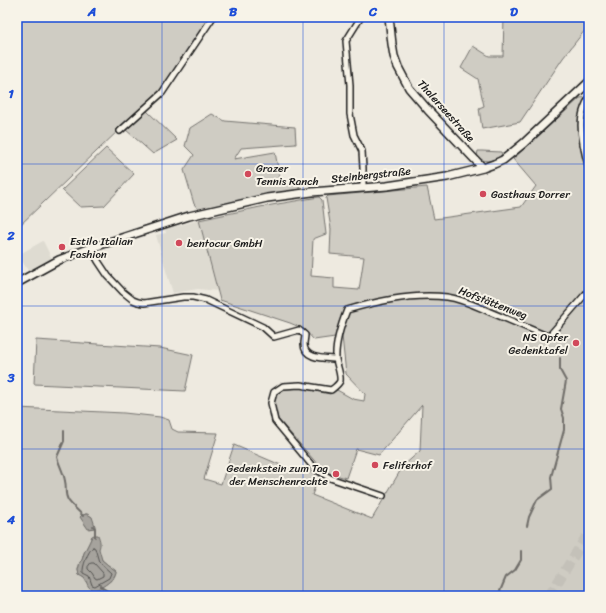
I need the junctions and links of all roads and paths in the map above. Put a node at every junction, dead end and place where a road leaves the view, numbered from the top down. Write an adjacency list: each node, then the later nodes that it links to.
1 (213, 17): 6 (street)
2 (361, 17): 9 (street)
3 (389, 17): 7 (main road, Thalerseestraße)
4 (589, 82): 7 (main road, Steinbergstraße)
5 (589, 98): 8 (street)
6 (120, 131)
7 (483, 168): 9 (main road, Steinbergstraße)
8 (589, 170)
9 (363, 188): 10 (main road, Steinbergstraße)
10 (91, 248): 11 (main road, Steinbergstraße); 13 (street)
11 (17, 283)
12 (589, 290): 13 (street, Hofstättenweg)
13 (336, 358): 14 (street, Hofstättenweg)
14 (383, 496)

